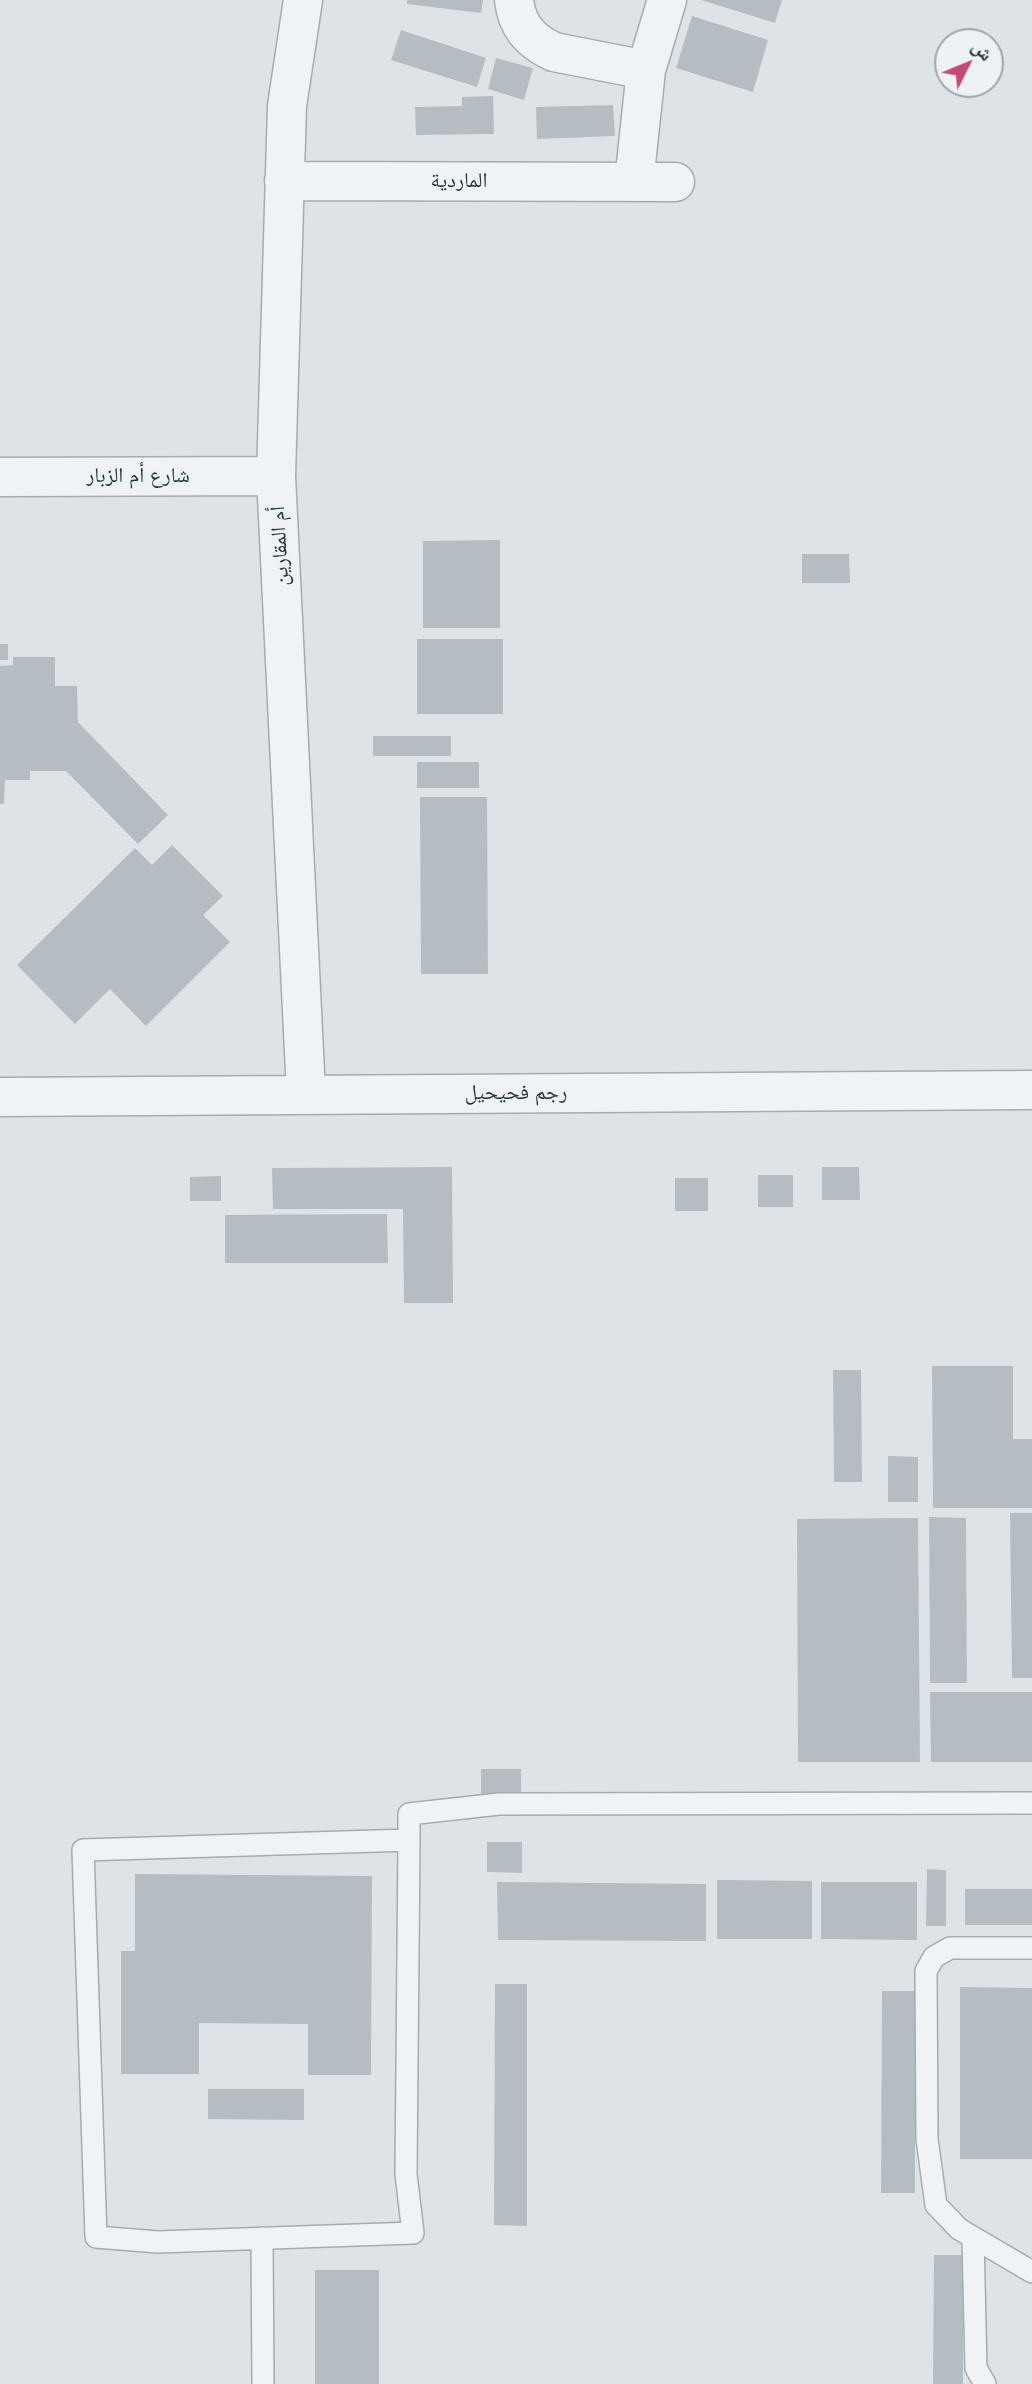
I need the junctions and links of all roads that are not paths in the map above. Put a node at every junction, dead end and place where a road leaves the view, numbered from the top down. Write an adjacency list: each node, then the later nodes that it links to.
1 (303, 0): 5 (street, أم المقارين)
2 (514, 0): 4 (street)
3 (667, 0): 4 (street)
4 (646, 70): 7 (street)
5 (284, 181): 7 (street, الماردية); 8 (street, أم المقارين)
6 (675, 181): 7 (street, الماردية)
7 (634, 182)
8 (276, 476): 9 (street, شارع أم الزبار); 11 (street, أم المقارين)
9 (0, 477)
10 (1032, 1090): 11 (street, رجم فحيحيل)
11 (306, 1093): 12 (street, رجم فحيحيل)
12 (0, 1097)
13 (1032, 1803): 14 (lane)
14 (409, 1840): 16 (lane); 16 (lane)
15 (1032, 1948): 17 (lane)
16 (262, 2238): 19 (lane)
17 (973, 2238): 18 (lane); 20 (lane)
18 (1032, 2272)
19 (263, 2384)
20 (985, 2384)

